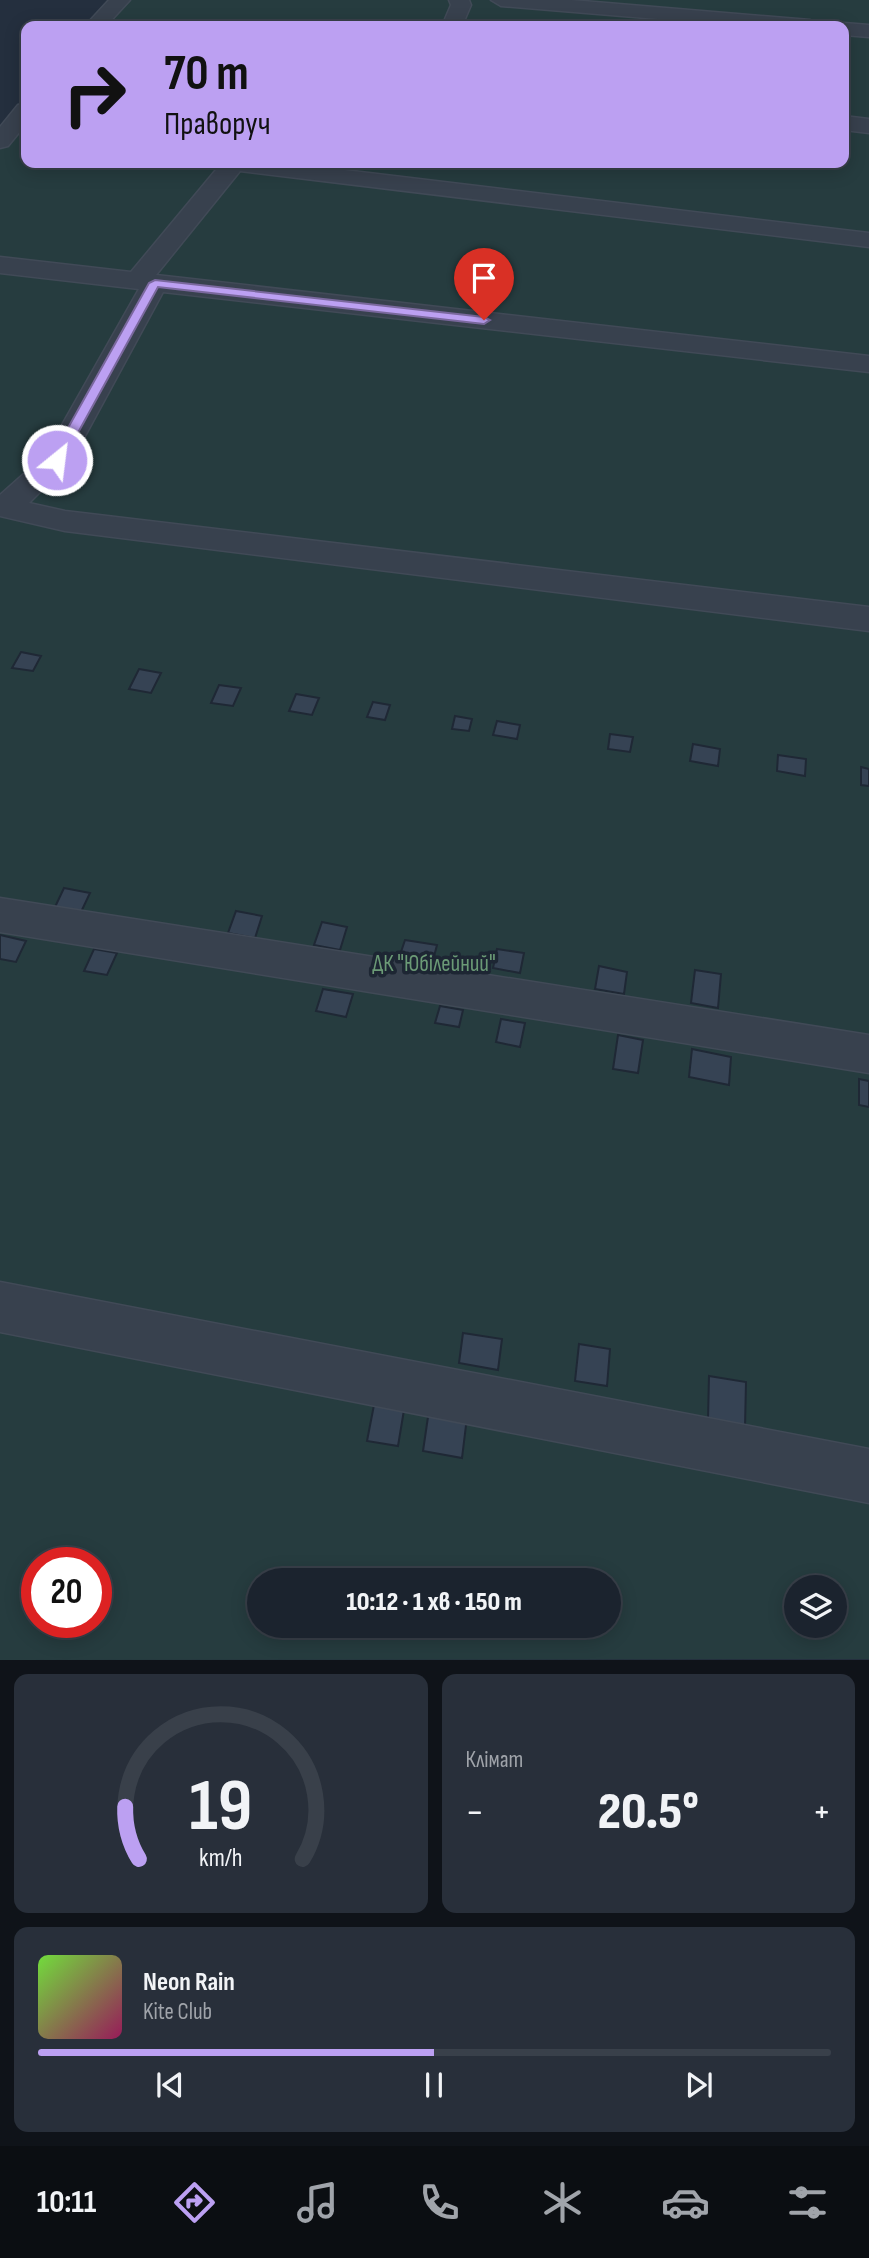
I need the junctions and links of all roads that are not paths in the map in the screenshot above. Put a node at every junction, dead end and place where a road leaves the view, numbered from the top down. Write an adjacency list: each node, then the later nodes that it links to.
1 (120, 0): 4 (lane)
2 (459, 0): 5 (lane)
3 (501, 0): 6 (lane)
4 (100, 21)
5 (454, 21)
6 (751, 21)
7 (849, 29): 8 (lane)
8 (869, 31)
9 (21, 119): 12 (lane)
10 (849, 123): 11 (lane)
11 (869, 125)
12 (12, 136)
13 (228, 168): 17 (lane)
14 (273, 168): 15 (lane)
15 (869, 240)
16 (0, 265): 17 (lane)
17 (146, 282): 18 (lane); 19 (lane)
18 (869, 364)
19 (3, 506): 20 (lane)
20 (869, 619)
21 (0, 915): 22 (lane)
22 (869, 1054)
23 (0, 1307): 24 (lane)
24 (869, 1476)

